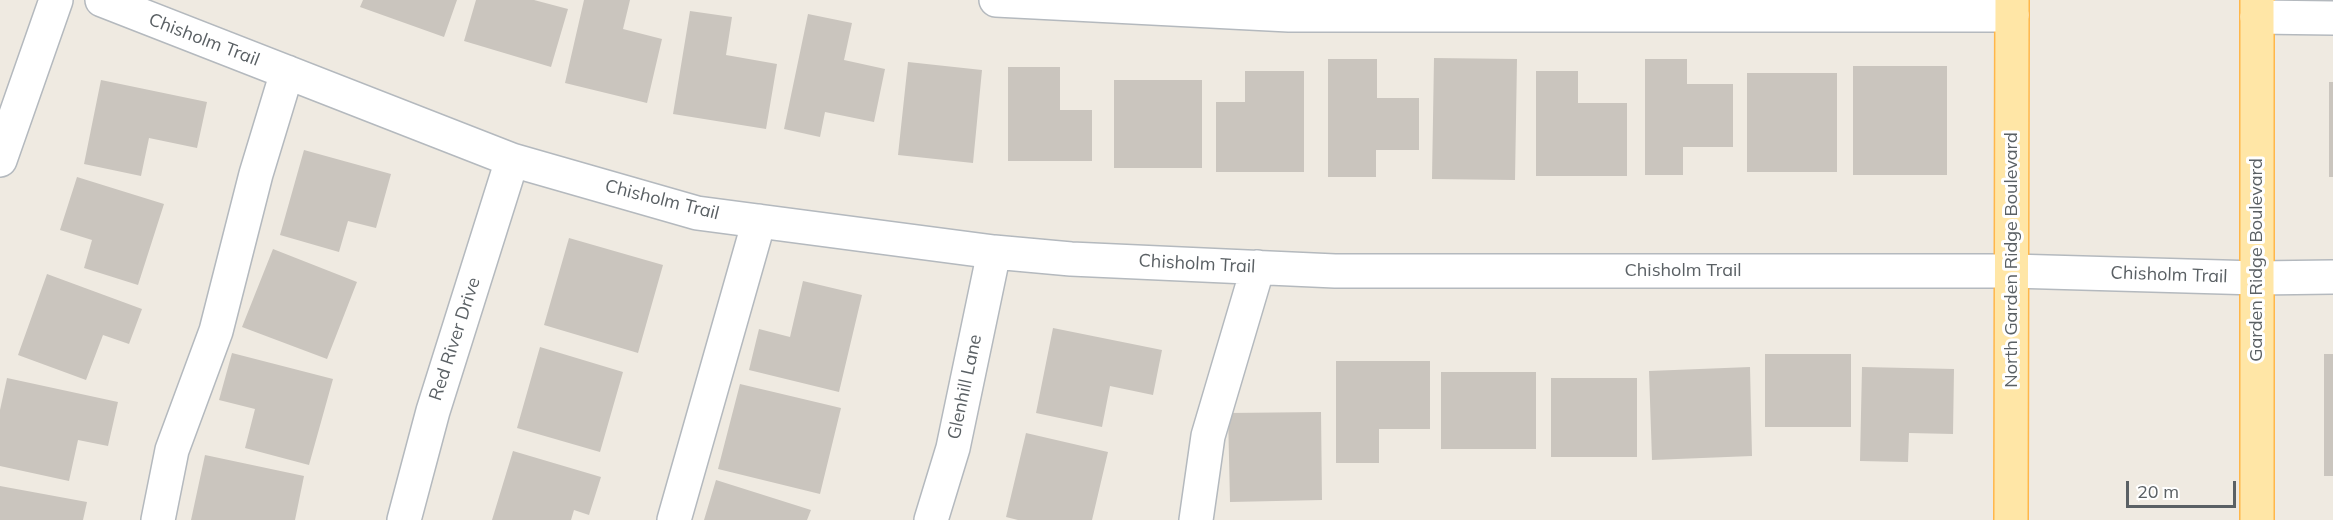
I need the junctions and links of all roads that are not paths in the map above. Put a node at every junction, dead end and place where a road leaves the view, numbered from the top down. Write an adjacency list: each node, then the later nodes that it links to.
1 (56, 0): 8 (street)
2 (102, 0): 7 (street, Chisholm Trail)
3 (996, 0): 4 (street)
4 (2012, 7): 13 (main road, North Garden Ridge Boulevard)
5 (2257, 8): 6 (street); 15 (main road, Garden Ridge Boulevard)
6 (2333, 18)
7 (287, 72): 9 (street, Chisholm Trail); 16 (street)
8 (0, 160)
9 (512, 160): 10 (street, Chisholm Trail); 17 (street, Red River Drive)
10 (759, 221): 11 (street, Chisholm Trail); 18 (street)
11 (994, 252): 12 (street, Chisholm Trail); 19 (street, Glenhill Lane)
12 (1258, 267): 13 (street, Chisholm Trail); 20 (street)
13 (2012, 271): 15 (street, Chisholm Trail); 21 (main road, North Garden Ridge Boulevard)
14 (2333, 277): 15 (street, Chisholm Trail)
15 (2257, 278): 22 (main road, Garden Ridge Boulevard)
16 (158, 520)
17 (404, 520)
18 (674, 520)
19 (931, 520)
20 (1196, 520)
21 (2011, 520)
22 (2257, 520)

